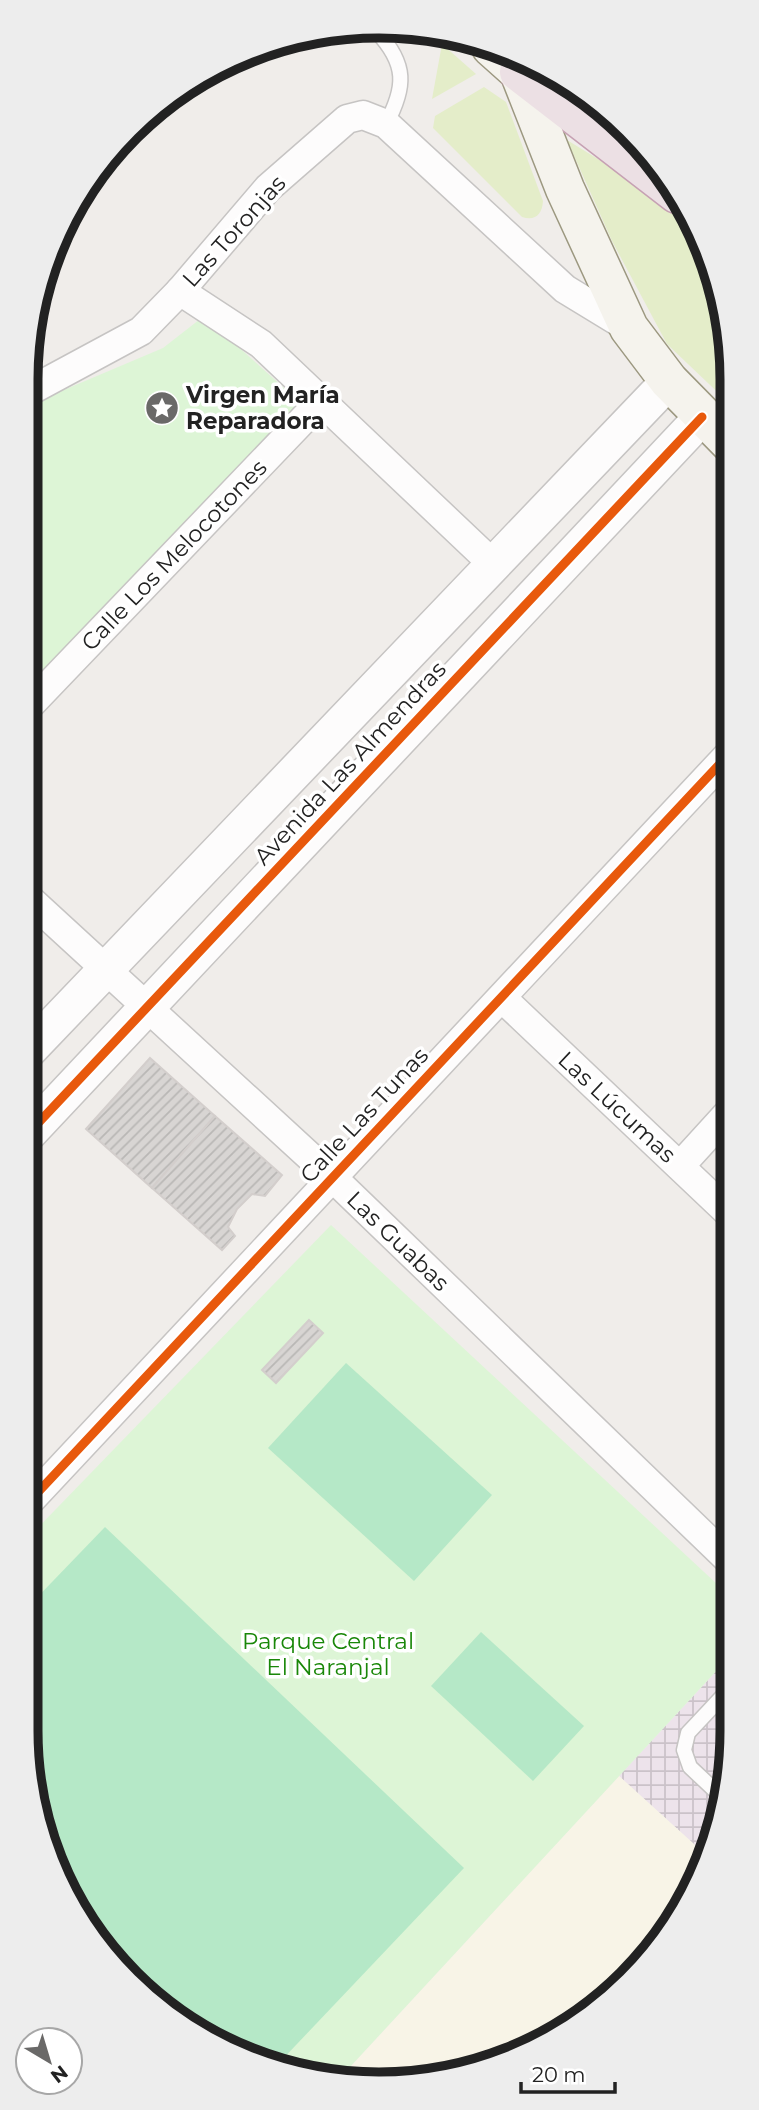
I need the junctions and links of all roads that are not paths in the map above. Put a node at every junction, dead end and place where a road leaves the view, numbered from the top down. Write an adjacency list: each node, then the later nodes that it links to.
1 (383, 38): 4 (lane)
2 (507, 63): 7 (main road)
3 (514, 66): 5 (highway)
4 (386, 124): 6 (street, Las Toronjas); 7 (street)
5 (651, 174)
6 (180, 292): 9 (street, Las Toronjas); 10 (street)
7 (629, 328): 8 (main road)
8 (669, 380): 11 (main road); 13 (street, Avenida Las Almendras)
9 (38, 387)
10 (321, 401): 13 (street); 14 (street, Calle Los Melocotones)
11 (702, 417): 12 (main road); 19 (street, Avenida Las Almendras)
12 (720, 434)
13 (493, 564): 17 (street, Avenida Las Almendras)
14 (38, 696)
15 (720, 764): 18 (street, Calle Las Tunas)
16 (38, 907): 17 (street, Las Guabas)
17 (108, 970): 19 (street, Las Guabas); 20 (street, Avenida Las Almendras)
18 (502, 998): 23 (street, Las Lúcumas); 24 (street, Calle Las Tunas)
19 (148, 1006): 22 (street, Avenida Las Almendras); 24 (street, Las Guabas)
20 (38, 1041)
21 (720, 1122): 23 (street)
22 (38, 1123)
23 (680, 1166): 25 (street, Las Lúcumas)
24 (332, 1177): 26 (street, Calle Las Tunas); 27 (street, Las Guabas)
25 (720, 1204)
26 (38, 1492)
27 (720, 1551)
28 (720, 1699): 29 (lane)
29 (715, 1791)

